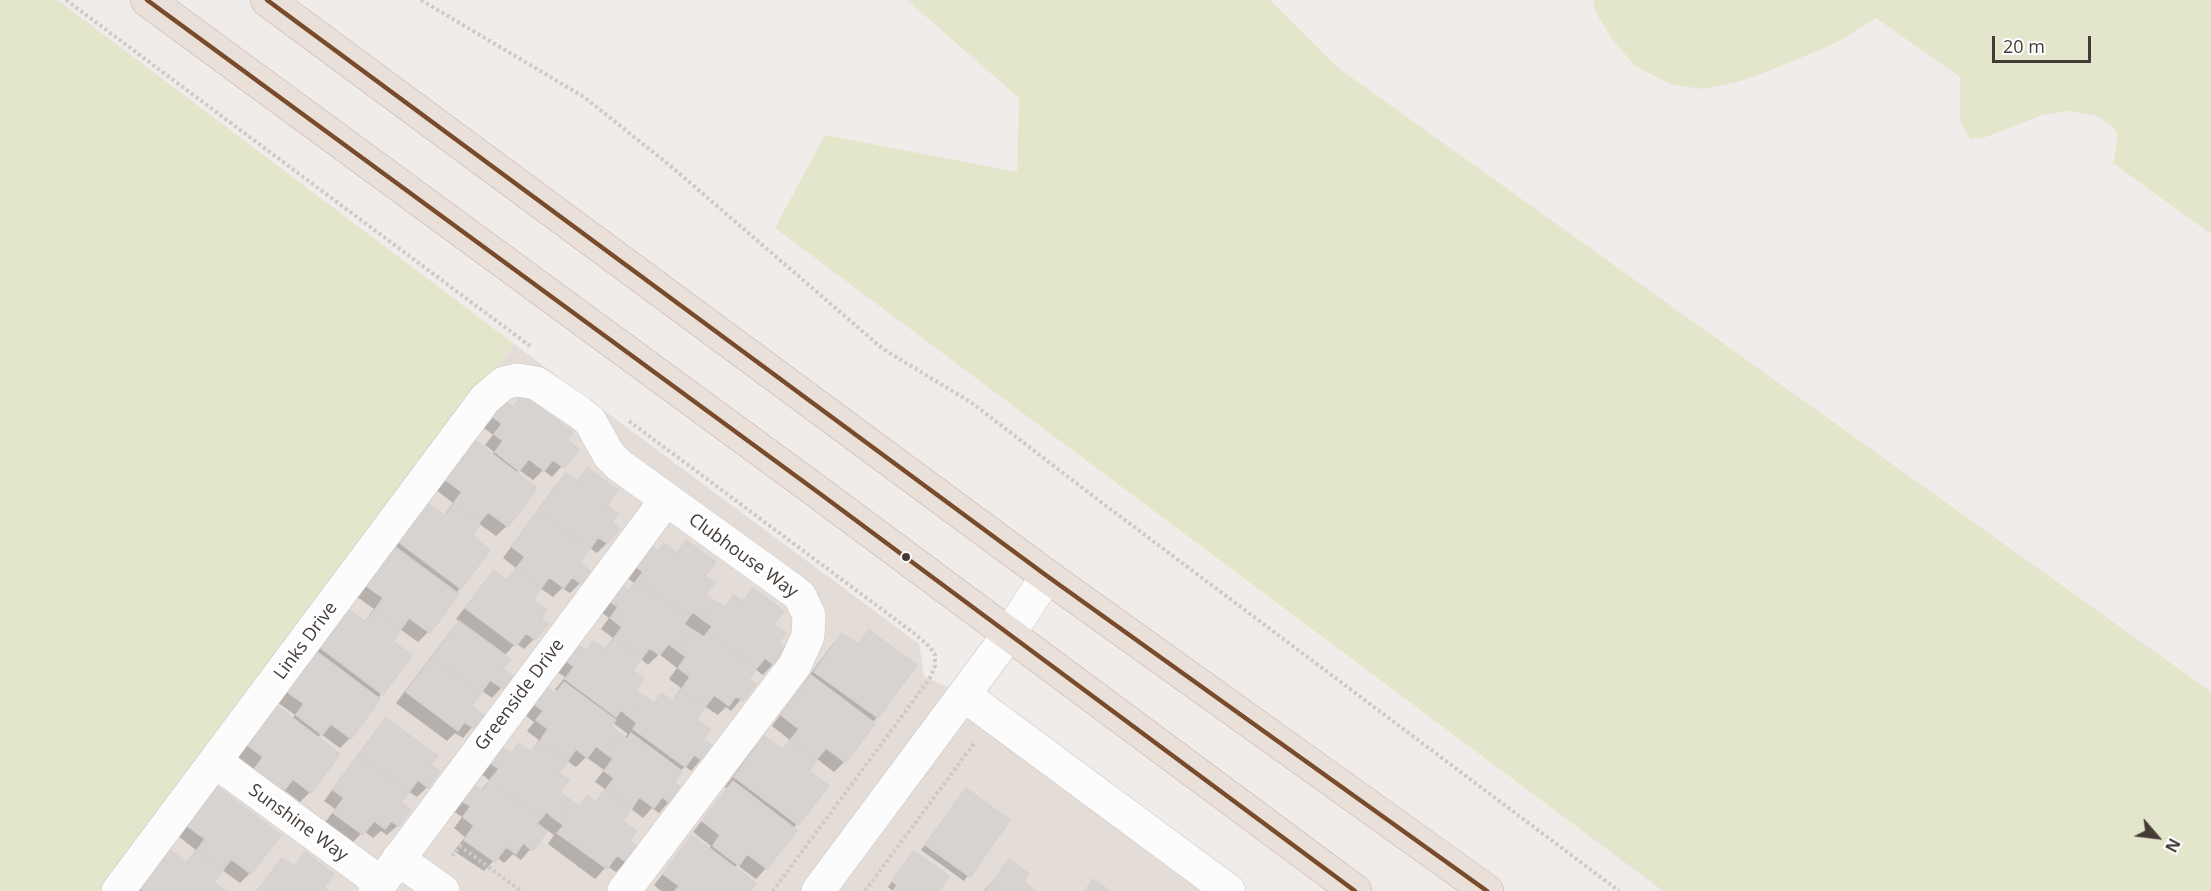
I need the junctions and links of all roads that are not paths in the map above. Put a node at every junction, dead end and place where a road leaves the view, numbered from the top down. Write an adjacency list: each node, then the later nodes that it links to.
1 (147, 0): 6 (highway)
2 (267, 0): 5 (highway)
3 (494, 391): 4 (street, Clubhouse Way); 8 (street, Links Drive)
4 (666, 500): 10 (street, Greenside Drive); 12 (street, Clubhouse Way)
5 (1047, 576): 6 (street); 16 (highway)
6 (1008, 634): 7 (street); 15 (highway)
7 (964, 695): 13 (street); 14 (street)
8 (216, 762): 10 (street, Sunshine Way); 11 (street, Links Drive)
9 (446, 876): 10 (street, Sunshine Way)
10 (385, 878)
11 (118, 891)
12 (624, 891)
13 (818, 891)
14 (1230, 891)
15 (1355, 891)
16 (1487, 891)

